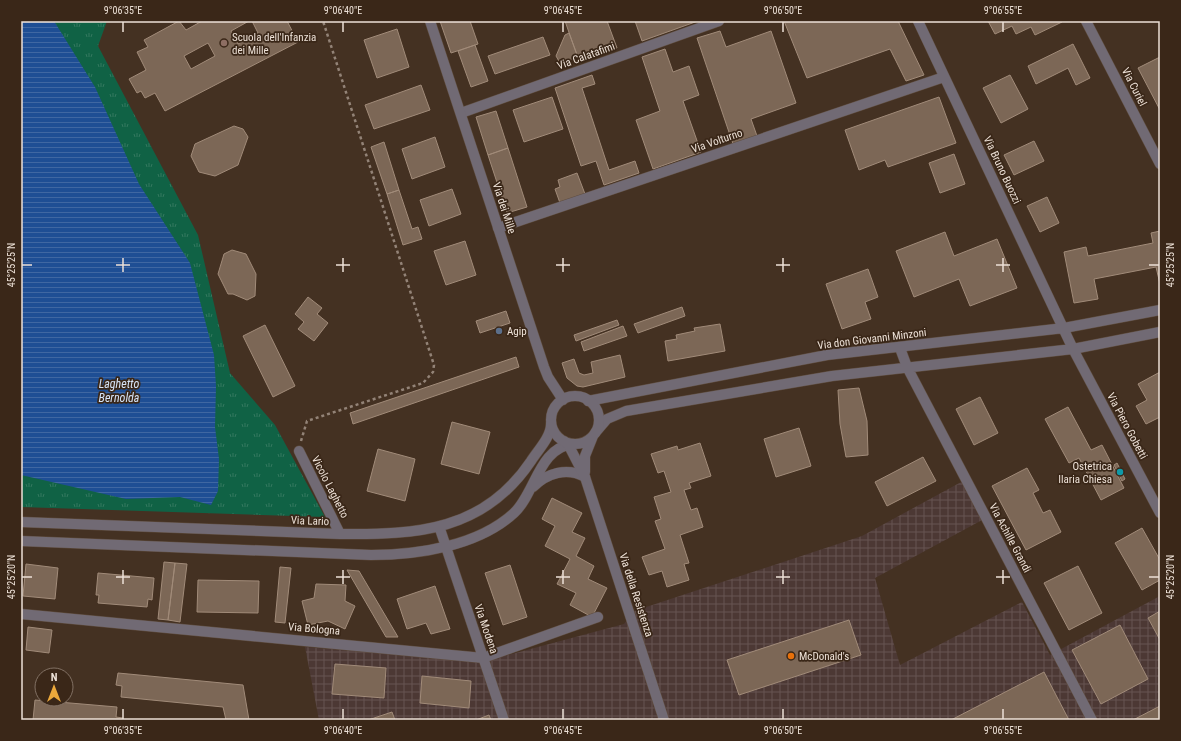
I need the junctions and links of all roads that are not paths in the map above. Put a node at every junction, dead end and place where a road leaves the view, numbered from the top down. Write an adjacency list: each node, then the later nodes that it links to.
1 (430, 21): 6 (street, Via dei Mille)
2 (719, 21): 6 (street, Via Calatafimi)
3 (918, 21): 5 (street, Via Bruno Buozzi)
4 (1086, 21): 7 (street, Via Curiel)
5 (944, 77): 8 (street, Via Volturno); 10 (street, Via Bruno Buozzi)
6 (460, 113): 8 (street, Via dei Mille)
7 (1160, 164)
8 (498, 228): 15 (street, Via dei Mille)
9 (1160, 310): 10 (street, Via don Giovanni Minzoni)
10 (1064, 328): 12 (street, Via don Giovanni Minzoni); 13 (street, Via Bruno Buozzi)
11 (1160, 332): 13 (street)
12 (900, 348): 14 (street, Via Achille Grandi); 16 (street, Via don Giovanni Minzoni)
13 (1073, 349): 14 (street); 23 (street, Via Piero Gobetti)
14 (907, 367): 18 (street); 34 (street, Via Achille Grandi)
15 (563, 400): 16 (street); 17 (street)
16 (588, 401): 18 (street)
17 (551, 424): 19 (street); 25 (street, Via Lario)
18 (595, 433): 19 (street); 21 (street, Via della Resistenza)
19 (568, 443): 21 (street, Via della Resistenza); 22 (street)
20 (299, 452): 26 (street, Vicolo Laghetto)
21 (585, 477): 22 (street); 33 (street, Via della Resistenza)
22 (526, 497): 28 (street)
23 (1160, 513)
24 (21, 522): 26 (street, Via Lario)
25 (439, 526): 26 (street, Via Lario); 28 (street, Via Modena)
26 (340, 534)
27 (21, 541): 28 (street)
28 (446, 547): 31 (street, Via Modena)
29 (21, 614): 31 (street, Via Bologna)
30 (598, 618): 31 (street, Via Bologna)
31 (483, 658): 32 (street, Via Modena)
32 (504, 720)
33 (664, 720)
34 (1092, 720)

